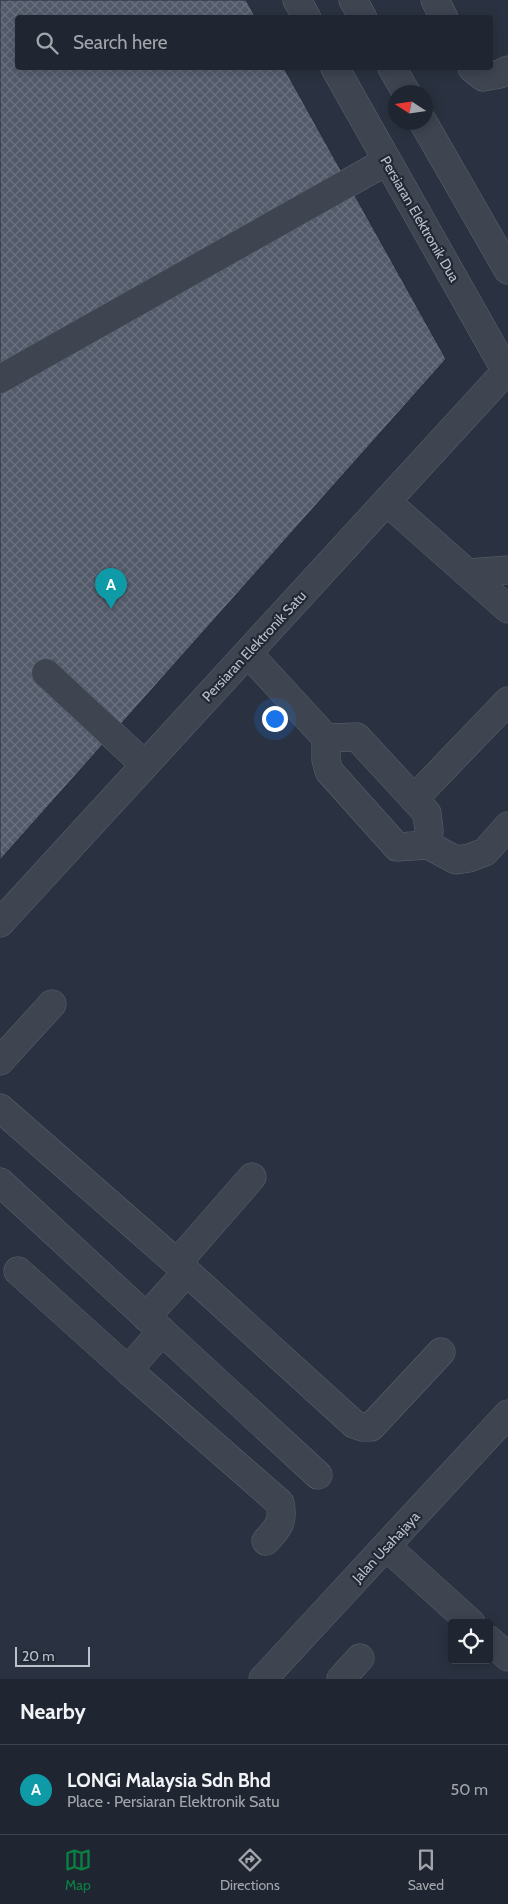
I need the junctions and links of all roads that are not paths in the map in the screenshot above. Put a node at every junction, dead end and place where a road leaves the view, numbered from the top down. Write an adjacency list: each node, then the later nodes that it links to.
1 (297, 0): 4 (street)
2 (353, 0): 5 (street)
3 (435, 0): 6 (street)
4 (305, 15)
5 (361, 15)
6 (442, 15)
7 (336, 70): 13 (street, Persiaran Elektronik Dua)
8 (393, 70): 11 (street)
9 (474, 70): 10 (street)
10 (508, 70)
11 (402, 85)
12 (428, 130): 14 (street)
13 (387, 161): 15 (street, Persiaran Elektronik Dua); 16 (street)
14 (508, 270)
15 (507, 370): 17 (street, Persiaran Elektronik Satu)
16 (0, 379)
17 (387, 502): 19 (street); 21 (street, Persiaran Elektronik Satu)
18 (508, 570): 19 (street)
19 (468, 574): 20 (street)
20 (508, 609)
21 (248, 653): 24 (street); 25 (street, Persiaran Elektronik Satu)
22 (46, 673): 25 (street)
23 (508, 701): 26 (street)
24 (326, 738): 26 (street); 28 (street)
25 (145, 765): 29 (street, Persiaran Elektronik Satu)
26 (421, 806): 28 (street)
27 (508, 826): 28 (street)
28 (428, 845)
29 (0, 924)
30 (52, 1004): 31 (street)
31 (0, 1061)
32 (0, 1108): 36 (street)
33 (252, 1177): 36 (street)
34 (0, 1182): 37 (street)
35 (8, 1263): 39 (street)
36 (182, 1267): 37 (street); 38 (street)
37 (154, 1324): 39 (street); 41 (street)
38 (441, 1352)
39 (128, 1370): 42 (street)
40 (508, 1414): 43 (street, Jalan Usahajaya)
41 (318, 1475)
42 (266, 1541)
43 (387, 1547): 44 (street); 48 (street, Jalan Usahajaya)
44 (467, 1619)
45 (493, 1644): 46 (street)
46 (508, 1657)
47 (360, 1658): 49 (street)
48 (263, 1679)
49 (341, 1679)

